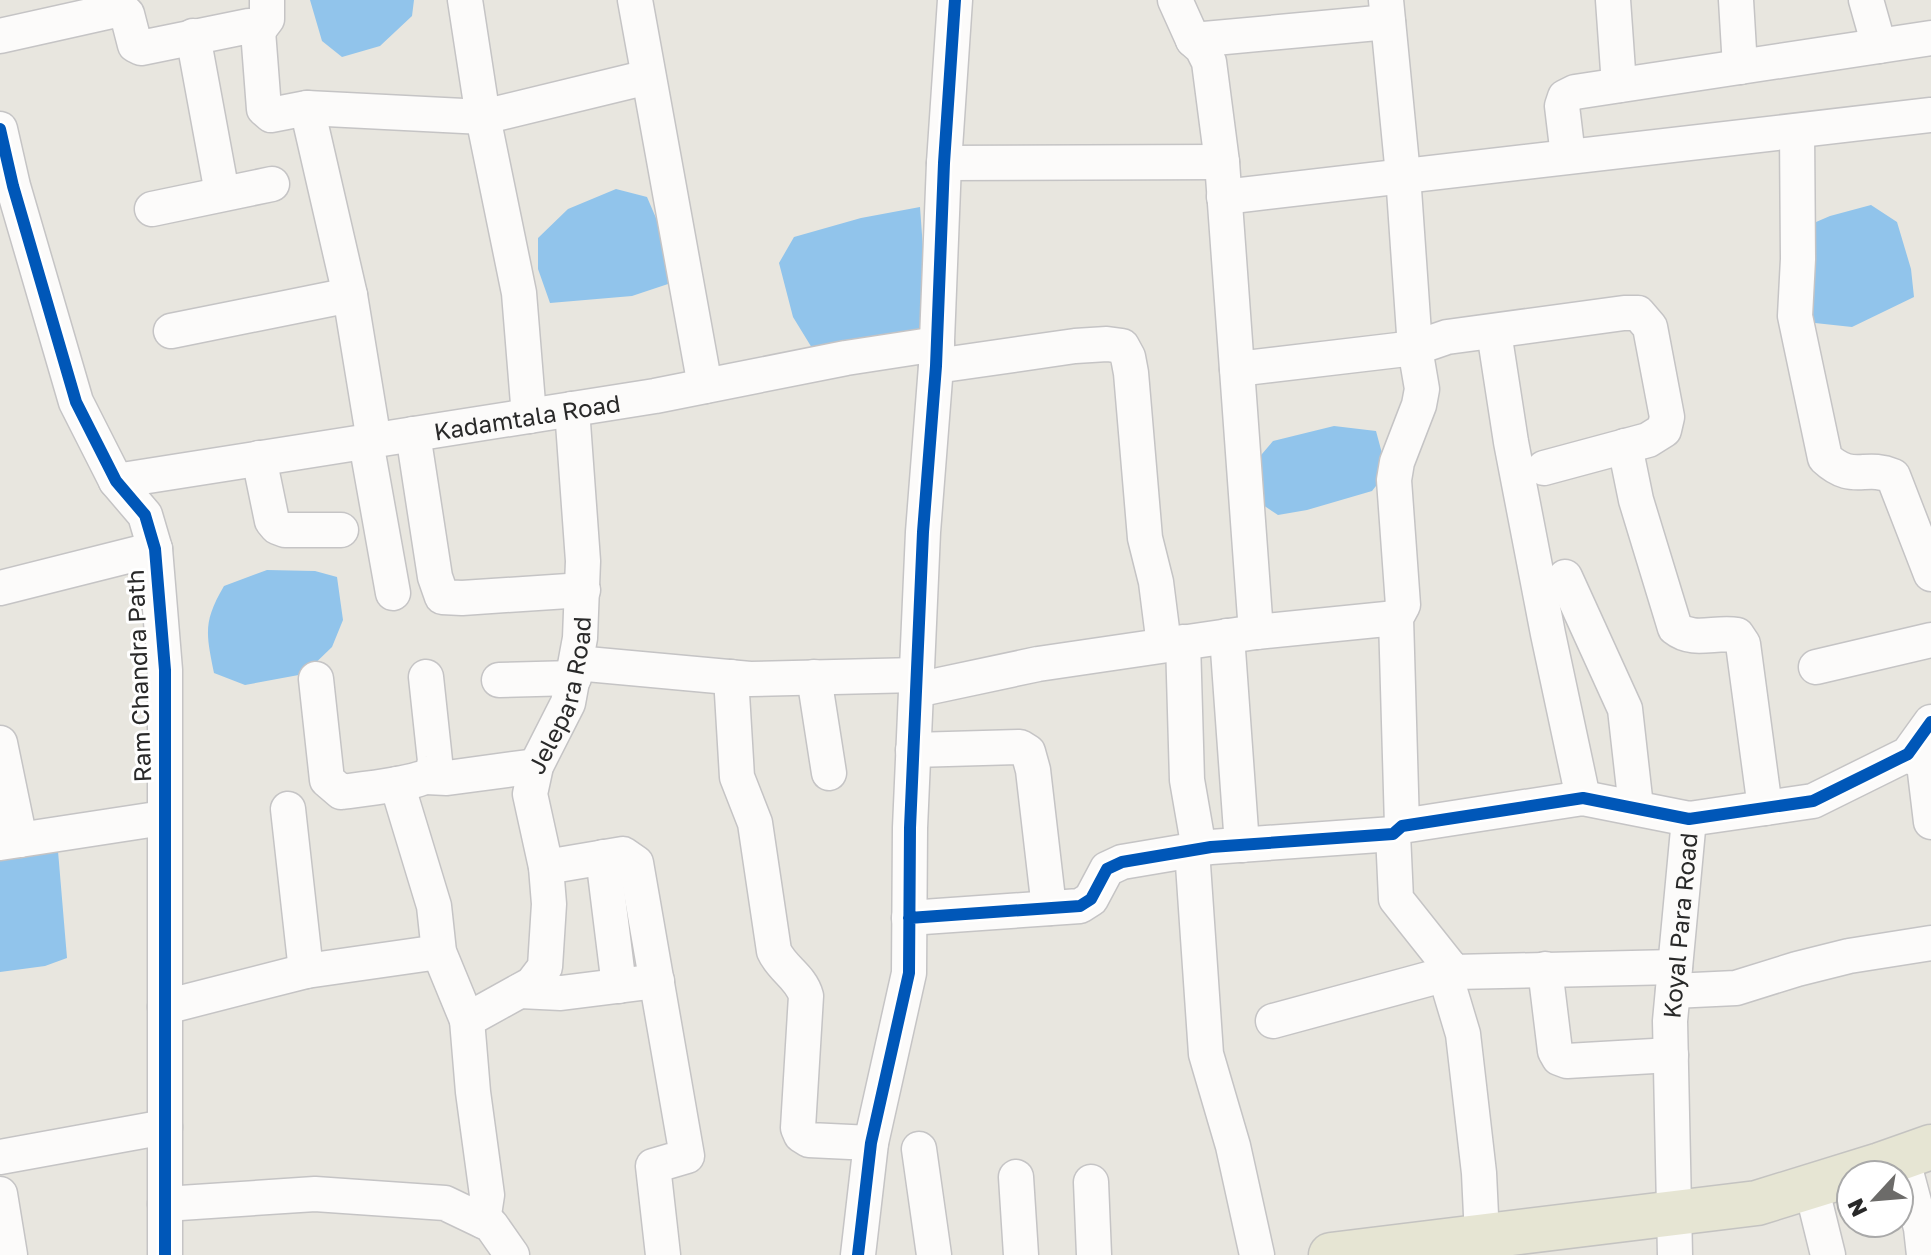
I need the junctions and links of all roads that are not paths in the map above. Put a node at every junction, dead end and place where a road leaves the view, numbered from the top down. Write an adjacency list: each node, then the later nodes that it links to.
1 (465, 0): 21 (street)
2 (635, 0): 17 (street)
3 (955, 0): 26 (street)
4 (1175, 0): 14 (street)
5 (1613, 0): 18 (street)
6 (1736, 0): 16 (street)
7 (1866, 0): 15 (street)
8 (126, 7): 11 (street); 12 (street)
9 (1387, 11): 14 (street); 27 (street)
10 (263, 16): 12 (street); 19 (street)
11 (0, 36)
12 (193, 36): 30 (street)
13 (1931, 38): 15 (street)
14 (1193, 40): 25 (street)
15 (1879, 46): 16 (street)
16 (1740, 67): 18 (street)
17 (648, 77): 21 (street); 39 (street)
18 (1619, 85): 24 (street)
19 (307, 108): 21 (street); 33 (street)
20 (1931, 115): 23 (street)
21 (483, 117): 41 (street)
22 (0, 129): 29 (street, Ram Chandra Path)
23 (1797, 131): 24 (street); 50 (street)
24 (1568, 156): 27 (street)
25 (1222, 162): 26 (street); 31 (street)
26 (944, 163): 37 (street)
27 (1403, 175): 31 (street); 36 (street)
28 (272, 184): 30 (street)
29 (6, 186): 47 (street, Ram Chandra Path)
30 (222, 193): 32 (street)
31 (1224, 197): 38 (street)
32 (152, 209)
33 (350, 295): 34 (street); 43 (street)
34 (171, 331)
35 (1494, 332): 36 (street); 44 (street); 74 (street)
36 (1415, 348): 38 (street); 55 (street)
37 (937, 355): 39 (street, Kadamtala Road); 58 (street, Kadamtala Road); 66 (street)
38 (1237, 369): 56 (street)
39 (705, 386): 40 (street, Kadamtala Road)
40 (572, 409): 41 (street, Kadamtala Road); 53 (street, Jelepara Road)
41 (529, 416): 42 (street, Kadamtala Road)
42 (413, 434): 43 (street, Kadamtala Road); 53 (street)
43 (370, 441): 45 (street, Kadamtala Road); 54 (street)
44 (1625, 446): 46 (street); 76 (street)
45 (259, 458): 47 (street, Kadamtala Road); 48 (street)
46 (1544, 468)
47 (116, 481): 49 (street, Ram Chandra Path)
48 (341, 530)
49 (155, 549): 52 (street); 78 (street, Ram Chandra Path)
50 (1931, 574)
51 (1565, 577): 75 (street)
52 (0, 588)
53 (583, 590): 60 (street, Jelepara Road)
54 (393, 593)
55 (1396, 618): 56 (street); 81 (street)
56 (1241, 634): 58 (street); 83 (street)
57 (1931, 640): 59 (street)
58 (1174, 644): 66 (street); 84 (street)
59 (1816, 667)
60 (575, 670): 62 (street); 65 (street); 71 (street, Jelepara Road)
61 (426, 677): 73 (street)
62 (731, 677): 63 (street); 103 (street)
63 (814, 677): 66 (street); 72 (street)
64 (316, 679): 73 (street)
65 (499, 680)
66 (916, 682): 69 (street)
67 (1931, 722): 70 (street, Koyal Para Road)
68 (0, 743): 82 (street)
69 (913, 750): 87 (street); 88 (street)
70 (1908, 754): 76 (street, Koyal Para Road); 80 (street)
71 (536, 766): 73 (street); 86 (street, Jelepara Road)
72 (829, 773)
73 (411, 781): 90 (street)
74 (1583, 798): 75 (street); 81 (street)
75 (1636, 807): 79 (street)
76 (1765, 808): 79 (street, Koyal Para Road)
77 (288, 809): 92 (street)
78 (163, 818): 82 (street); 98 (street, Ram Chandra Path)
79 (1689, 819): 94 (street, Koyal Para Road)
80 (1931, 822)
81 (1398, 830): 83 (street); 93 (street)
82 (10, 842)
83 (1242, 845): 84 (street)
84 (1196, 850): 87 (street); 123 (street)
85 (603, 857): 86 (street); 95 (street); 96 (street)
86 (546, 867): 97 (street, Jelepara Road)
87 (1049, 908): 88 (street)
88 (909, 918): 103 (street)
89 (1931, 943): 94 (street)
90 (439, 952): 92 (street); 99 (street)
91 (1545, 969): 93 (street); 94 (street); 101 (street)
92 (306, 971): 98 (street)
93 (1450, 973): 100 (street); 114 (street)
94 (1674, 979): 101 (street, Koyal Para Road)
95 (657, 981): 96 (street); 118 (street)
96 (619, 986): 97 (street)
97 (520, 991): 99 (street, Jelepara Road)
98 (165, 1007): 102 (street, Ram Chandra Path)
99 (467, 1020): 112 (street)
100 (1273, 1021)
101 (1671, 1055): 113 (street, Koyal Para Road)
102 (165, 1127): 106 (street); 111 (street, Ram Chandra Path)
103 (871, 1143): 119 (street)
104 (919, 1149): 120 (street)
105 (1916, 1152): 109 (main road); 126 (street)
106 (0, 1157)
107 (1016, 1177): 121 (street)
108 (1091, 1182): 122 (street)
109 (1811, 1186): 113 (main road); 125 (street)
110 (0, 1194): 115 (street)
111 (165, 1204): 112 (street); 116 (street, Ram Chandra Path)
112 (483, 1221): 117 (street)
113 (1674, 1234): 114 (main road)
114 (1482, 1236): 124 (main road)
115 (10, 1255)
116 (165, 1255)
117 (512, 1255)
118 (663, 1255)
119 (858, 1255)
120 (934, 1255)
121 (1021, 1255)
122 (1094, 1255)
123 (1257, 1255)
124 (1331, 1255)
125 (1828, 1255)
126 (1924, 1255)

